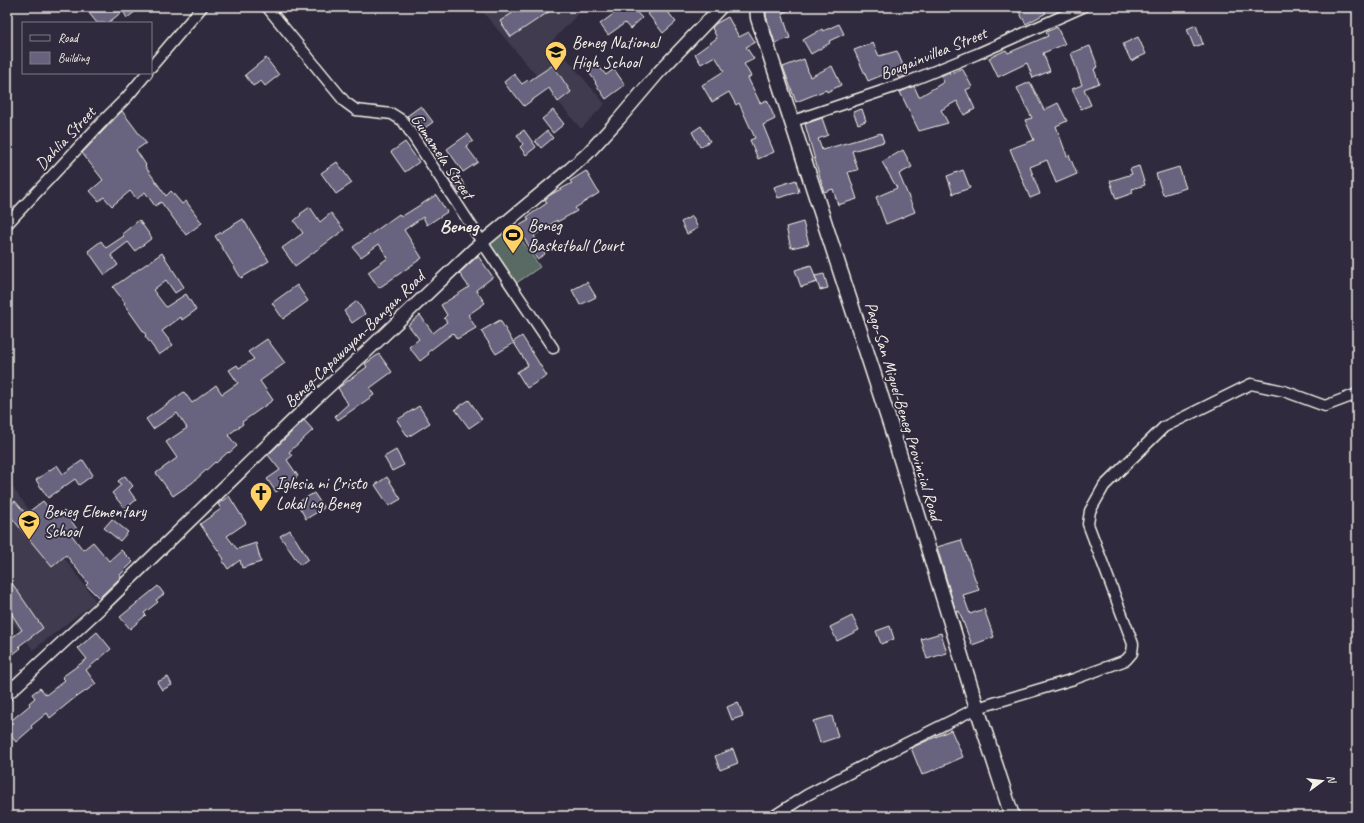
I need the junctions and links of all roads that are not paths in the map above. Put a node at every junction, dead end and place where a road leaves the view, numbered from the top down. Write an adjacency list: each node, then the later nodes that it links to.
1 (202, 7): 6 (street)
2 (267, 7): 10 (street, Gumamela Street)
3 (721, 7): 10 (street, Beneg-Capawayan-Bangan Road)
4 (1083, 7): 8 (street, Bougainvillea Street)
5 (755, 11): 8 (main road, Pago-San Miguel-Beneg Provincial Road)
6 (152, 66)
7 (146, 74): 9 (street, Dahlia Street)
8 (793, 121): 14 (main road, Pago-San Miguel-Beneg Provincial Road)
9 (7, 224)
10 (482, 242): 11 (street, Gumamela Street); 13 (street, Beneg-Capawayan-Bangan Road)
11 (553, 348)
12 (1357, 394): 14 (street)
13 (7, 694)
14 (977, 708): 15 (street); 16 (main road, Pago-San Miguel-Beneg Provincial Road)
15 (774, 816)
16 (1012, 816)

